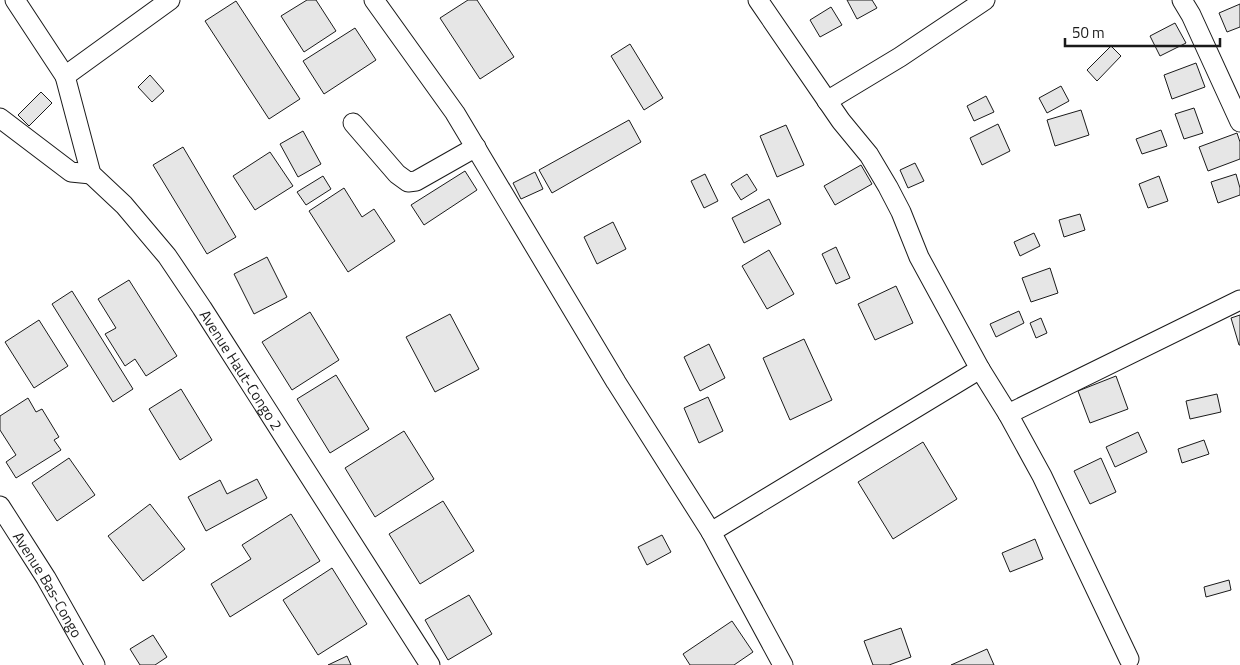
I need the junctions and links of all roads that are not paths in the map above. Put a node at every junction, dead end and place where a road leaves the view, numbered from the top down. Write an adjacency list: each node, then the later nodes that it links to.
1 (15, 0): 7 (street)
2 (170, 0): 7 (street)
3 (374, 0): 12 (street)
4 (758, 0): 8 (street)
5 (1182, 0): 10 (street)
6 (978, 2): 8 (street)
7 (65, 76): 13 (street)
8 (827, 100): 15 (street)
9 (0, 118): 13 (street)
10 (1240, 122)
11 (353, 123): 12 (street)
12 (476, 147): 18 (street)
13 (91, 174): 21 (street, Avenue Haut-Congo 2)
14 (1240, 300): 16 (street)
15 (980, 369): 16 (street); 18 (street)
16 (1008, 414): 19 (street)
17 (0, 506): 20 (street, Avenue Bas-Congo)
18 (711, 532): 22 (street)
19 (1129, 659)
20 (95, 665)
21 (430, 665)
22 (784, 665)

